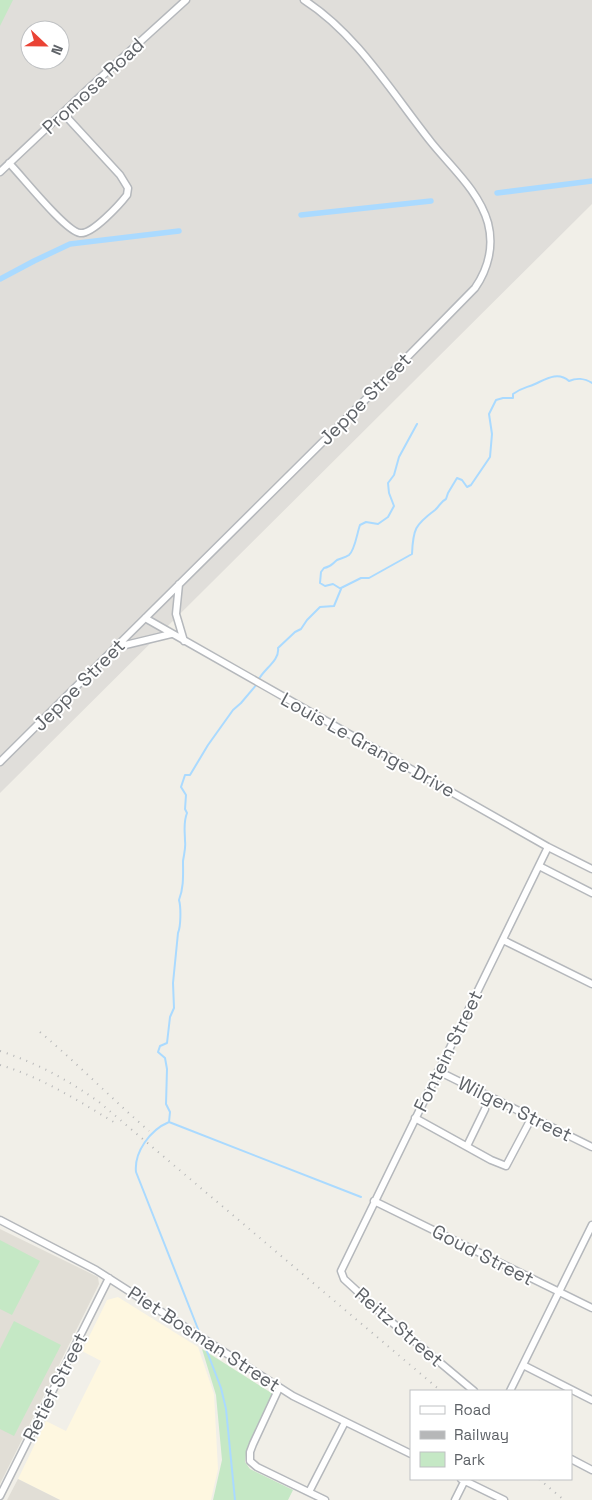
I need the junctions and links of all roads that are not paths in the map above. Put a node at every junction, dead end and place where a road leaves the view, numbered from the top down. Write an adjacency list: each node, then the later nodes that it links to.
1 (186, 0): 3 (street, Promosa Road)
2 (304, 0): 6 (street, Jeppe Street)
3 (63, 113): 4 (street, Promosa Road); 4 (street)
4 (10, 163): 5 (street, Promosa Road)
5 (0, 172)
6 (179, 584): 7 (street, Jeppe Street); 9 (street)
7 (145, 618): 8 (street, Louis Le Grange Drive); 10 (street, Jeppe Street)
8 (171, 634): 9 (street, Louis Le Grange Drive); 10 (street)
9 (184, 642): 12 (street, Louis Le Grange Drive)
10 (117, 648): 11 (street, Jeppe Street)
11 (0, 762)
12 (548, 847): 13 (street, Fontein Street); 14 (street, Louis Le Grange Drive)
13 (539, 866): 15 (street); 16 (street, Fontein Street)
14 (592, 869)
15 (592, 893)
16 (503, 940): 17 (street); 18 (street, Fontein Street)
17 (592, 984)
18 (438, 1071): 20 (street, Wilgen Street); 21 (street, Fontein Street)
19 (485, 1109): 22 (street)
20 (532, 1117): 22 (street); 23 (street, Wilgen Street)
21 (416, 1118): 22 (street); 24 (street, Fontein Street)
22 (467, 1146)
23 (592, 1146)
24 (374, 1201): 27 (street, Fontein Street); 29 (street, Goud Street)
25 (0, 1220): 28 (street, Piet Bosman Street)
26 (592, 1225): 29 (street)
27 (348, 1254): 33 (street, Reitz Street)
28 (109, 1278): 32 (street, Piet Bosman Street); 42 (street, Retief Street)
29 (558, 1293): 30 (street, Goud Street); 31 (street)
30 (592, 1308)
31 (523, 1365): 34 (street); 35 (street)
32 (280, 1388): 36 (street, Piet Bosman Street); 41 (street)
33 (473, 1390)
34 (510, 1390)
35 (592, 1400)
36 (345, 1422): 37 (street, Piet Bosman Street); 41 (street)
37 (410, 1454)
38 (572, 1460): 39 (street)
39 (592, 1470)
40 (463, 1480): 44 (street); 45 (street)
41 (309, 1492): 43 (street)
42 (0, 1496)
43 (324, 1500)
44 (455, 1500)
45 (504, 1500)

